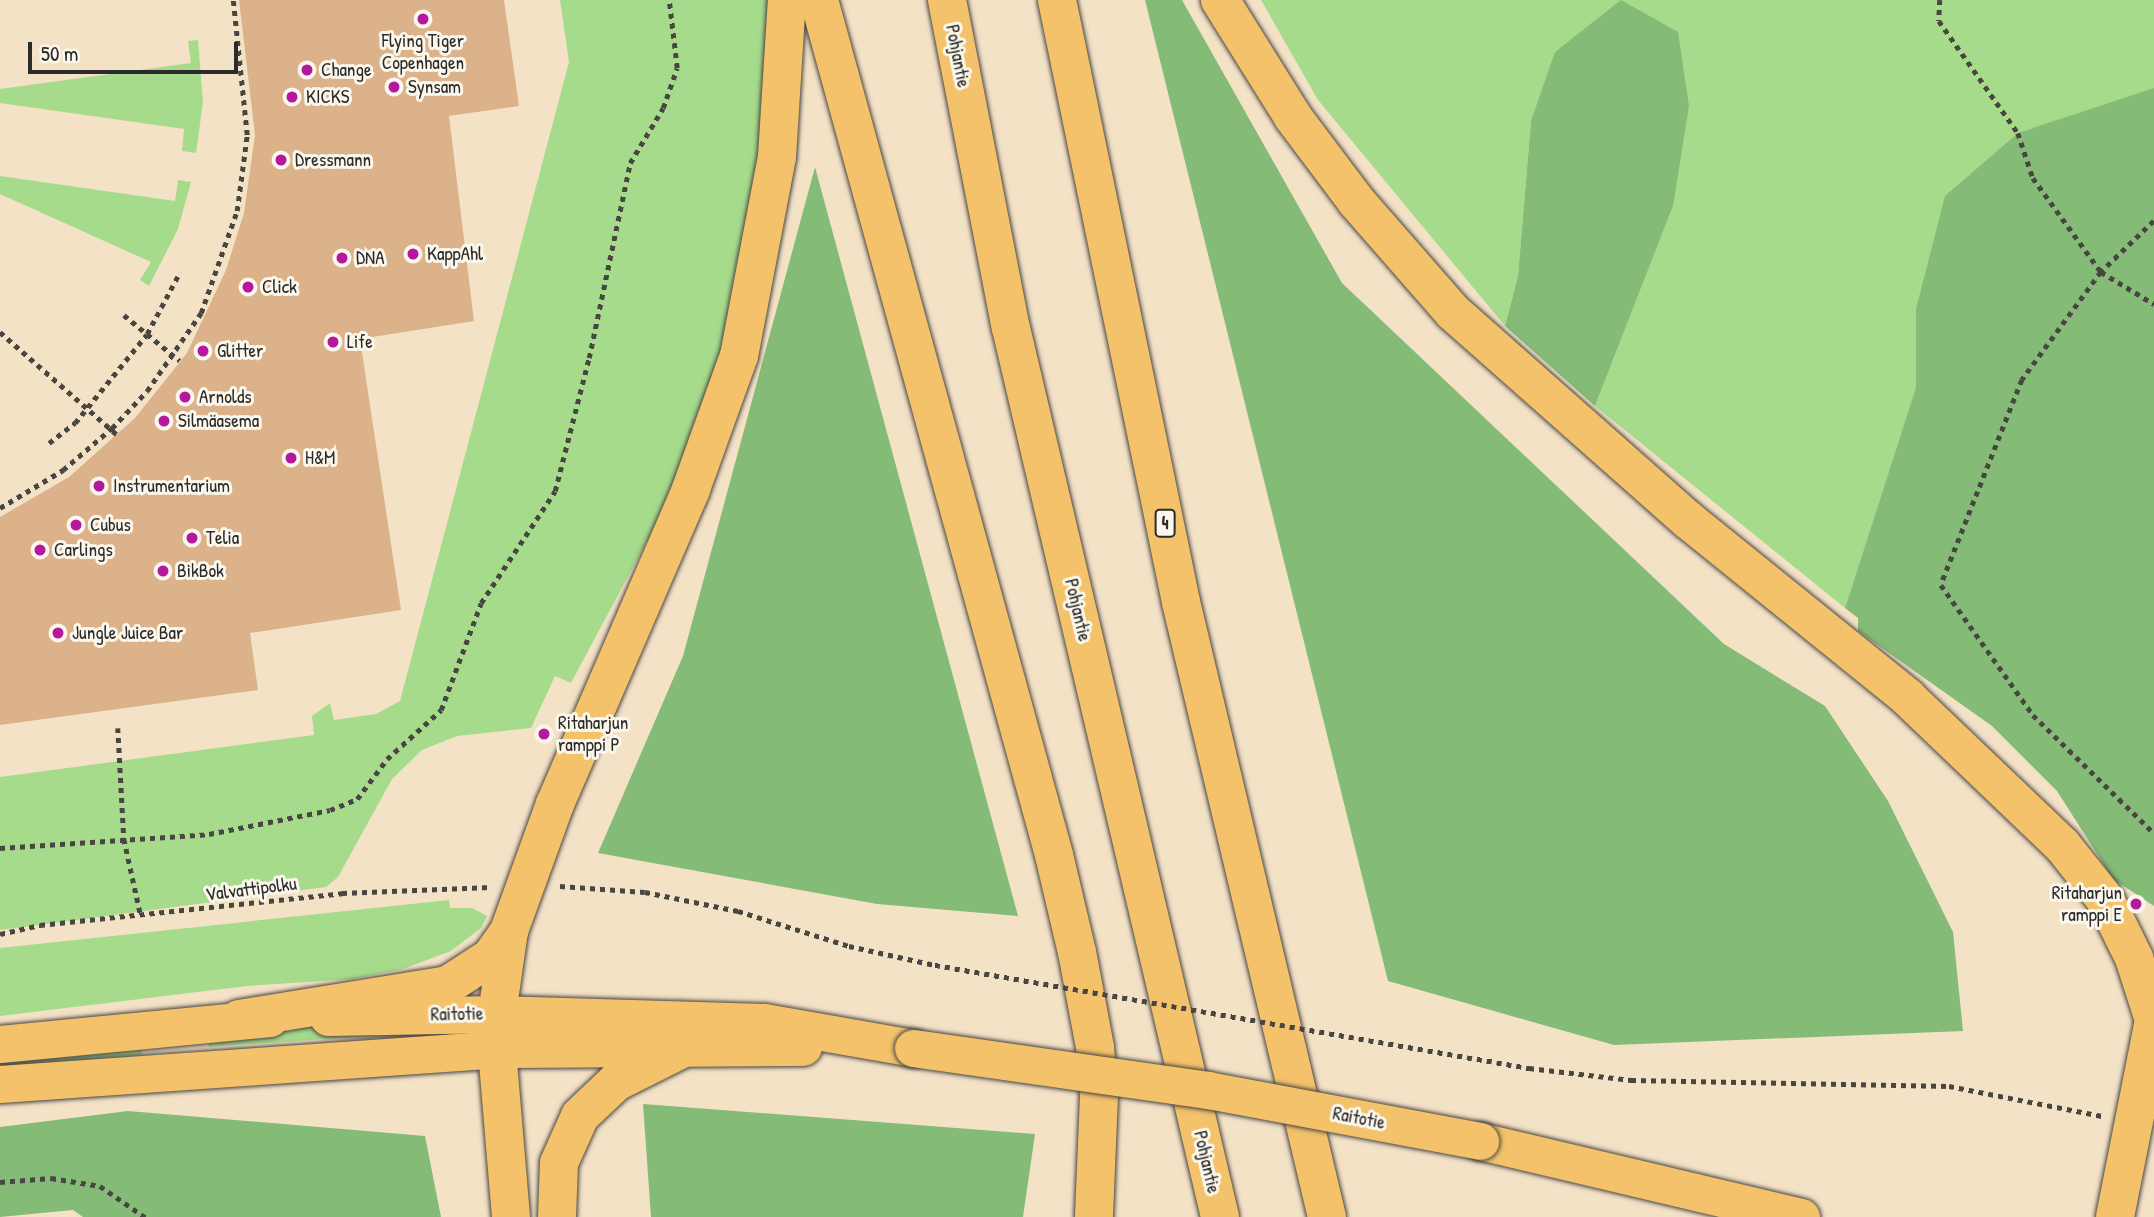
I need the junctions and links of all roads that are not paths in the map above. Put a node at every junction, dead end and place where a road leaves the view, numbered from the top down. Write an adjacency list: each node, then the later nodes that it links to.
1 (787, 0): 6 (highway)
2 (819, 0): 16 (highway)
3 (947, 0): 17 (highway, Pohjantie)
4 (1057, 0): 18 (highway, 4)
5 (1220, 0): 13 (highway)
6 (509, 931): 7 (highway); 8 (highway)
7 (239, 1019): 8 (main road, Raitotie); 9 (main road, Raitotie)
8 (497, 1031): 10 (main road, Raitotie); 11 (main road, Raitotie); 12 (main road, Raitotie); 14 (highway)
9 (0, 1044)
10 (686, 1047): 11 (main road, Raitotie); 15 (highway)
11 (913, 1048): 19 (main road, Raitotie, bridge)
12 (0, 1084)
13 (2119, 1129): 20 (highway); 21 (highway)
14 (511, 1217)
15 (557, 1217)
16 (1094, 1217)
17 (1220, 1217)
18 (1327, 1217)
19 (1801, 1217)
20 (2115, 1217)
21 (2137, 1217)

